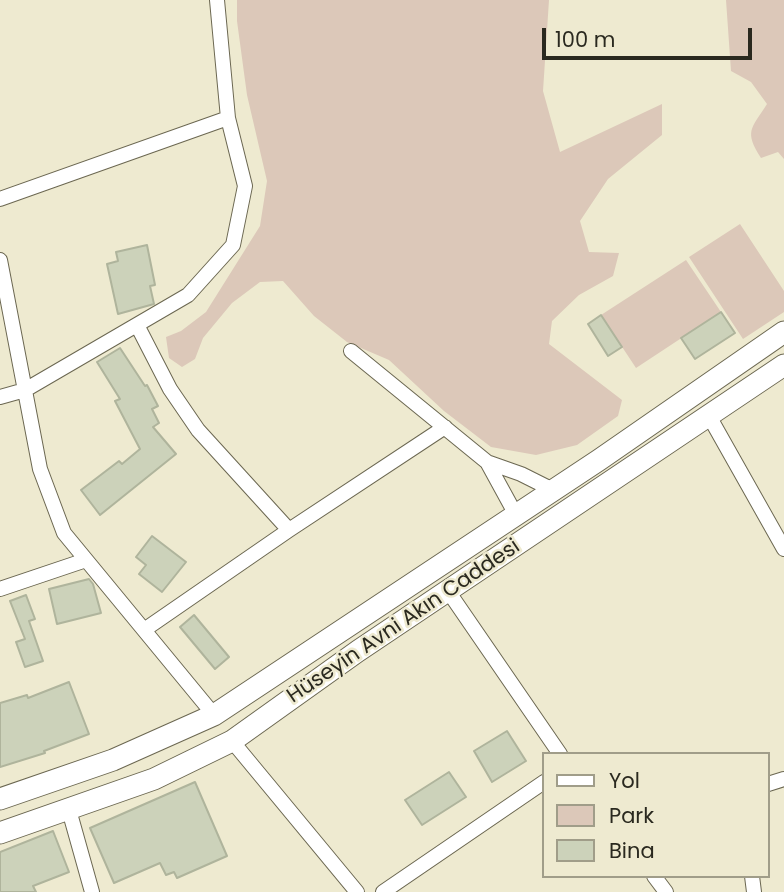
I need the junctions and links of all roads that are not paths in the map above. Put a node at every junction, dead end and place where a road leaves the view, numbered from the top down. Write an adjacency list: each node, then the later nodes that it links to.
1 (217, 0): 2 (street)
2 (228, 118): 3 (street); 5 (street)
3 (0, 199)
4 (0, 260): 9 (street)
5 (137, 325): 9 (street); 16 (street)
6 (784, 332): 14 (main road, Hüseyin Avni Akın Caddesi)
7 (351, 351): 12 (street)
8 (784, 365): 11 (main road, Hüseyin Avni Akın Caddesi)
9 (25, 390): 10 (street); 18 (street)
10 (0, 397)
11 (709, 416): 17 (street); 20 (main road, Hüseyin Avni Akın Caddesi)
12 (445, 427): 13 (street); 16 (street)
13 (487, 461): 14 (street); 15 (street)
14 (553, 490): 15 (main road, Hüseyin Avni Akın Caddesi)
15 (516, 515): 22 (main road, Hüseyin Avni Akın Caddesi)
16 (289, 530): 21 (street)
17 (784, 549)
18 (86, 560): 19 (street); 21 (street)
19 (0, 589)
20 (448, 591): 23 (main road, Hüseyin Avni Akın Caddesi); 24 (street)
21 (144, 631): 22 (street)
22 (214, 715): 26 (main road, Hüseyin Avni Akın Caddesi)
23 (232, 741): 27 (main road, Hüseyin Avni Akın Caddesi); 30 (street)
24 (559, 752)
25 (542, 783): 31 (street)
26 (0, 799)
27 (69, 810): 28 (main road, Hüseyin Avni Akın Caddesi); 29 (street)
28 (0, 833)
29 (92, 892)
30 (357, 892)
31 (383, 892)

